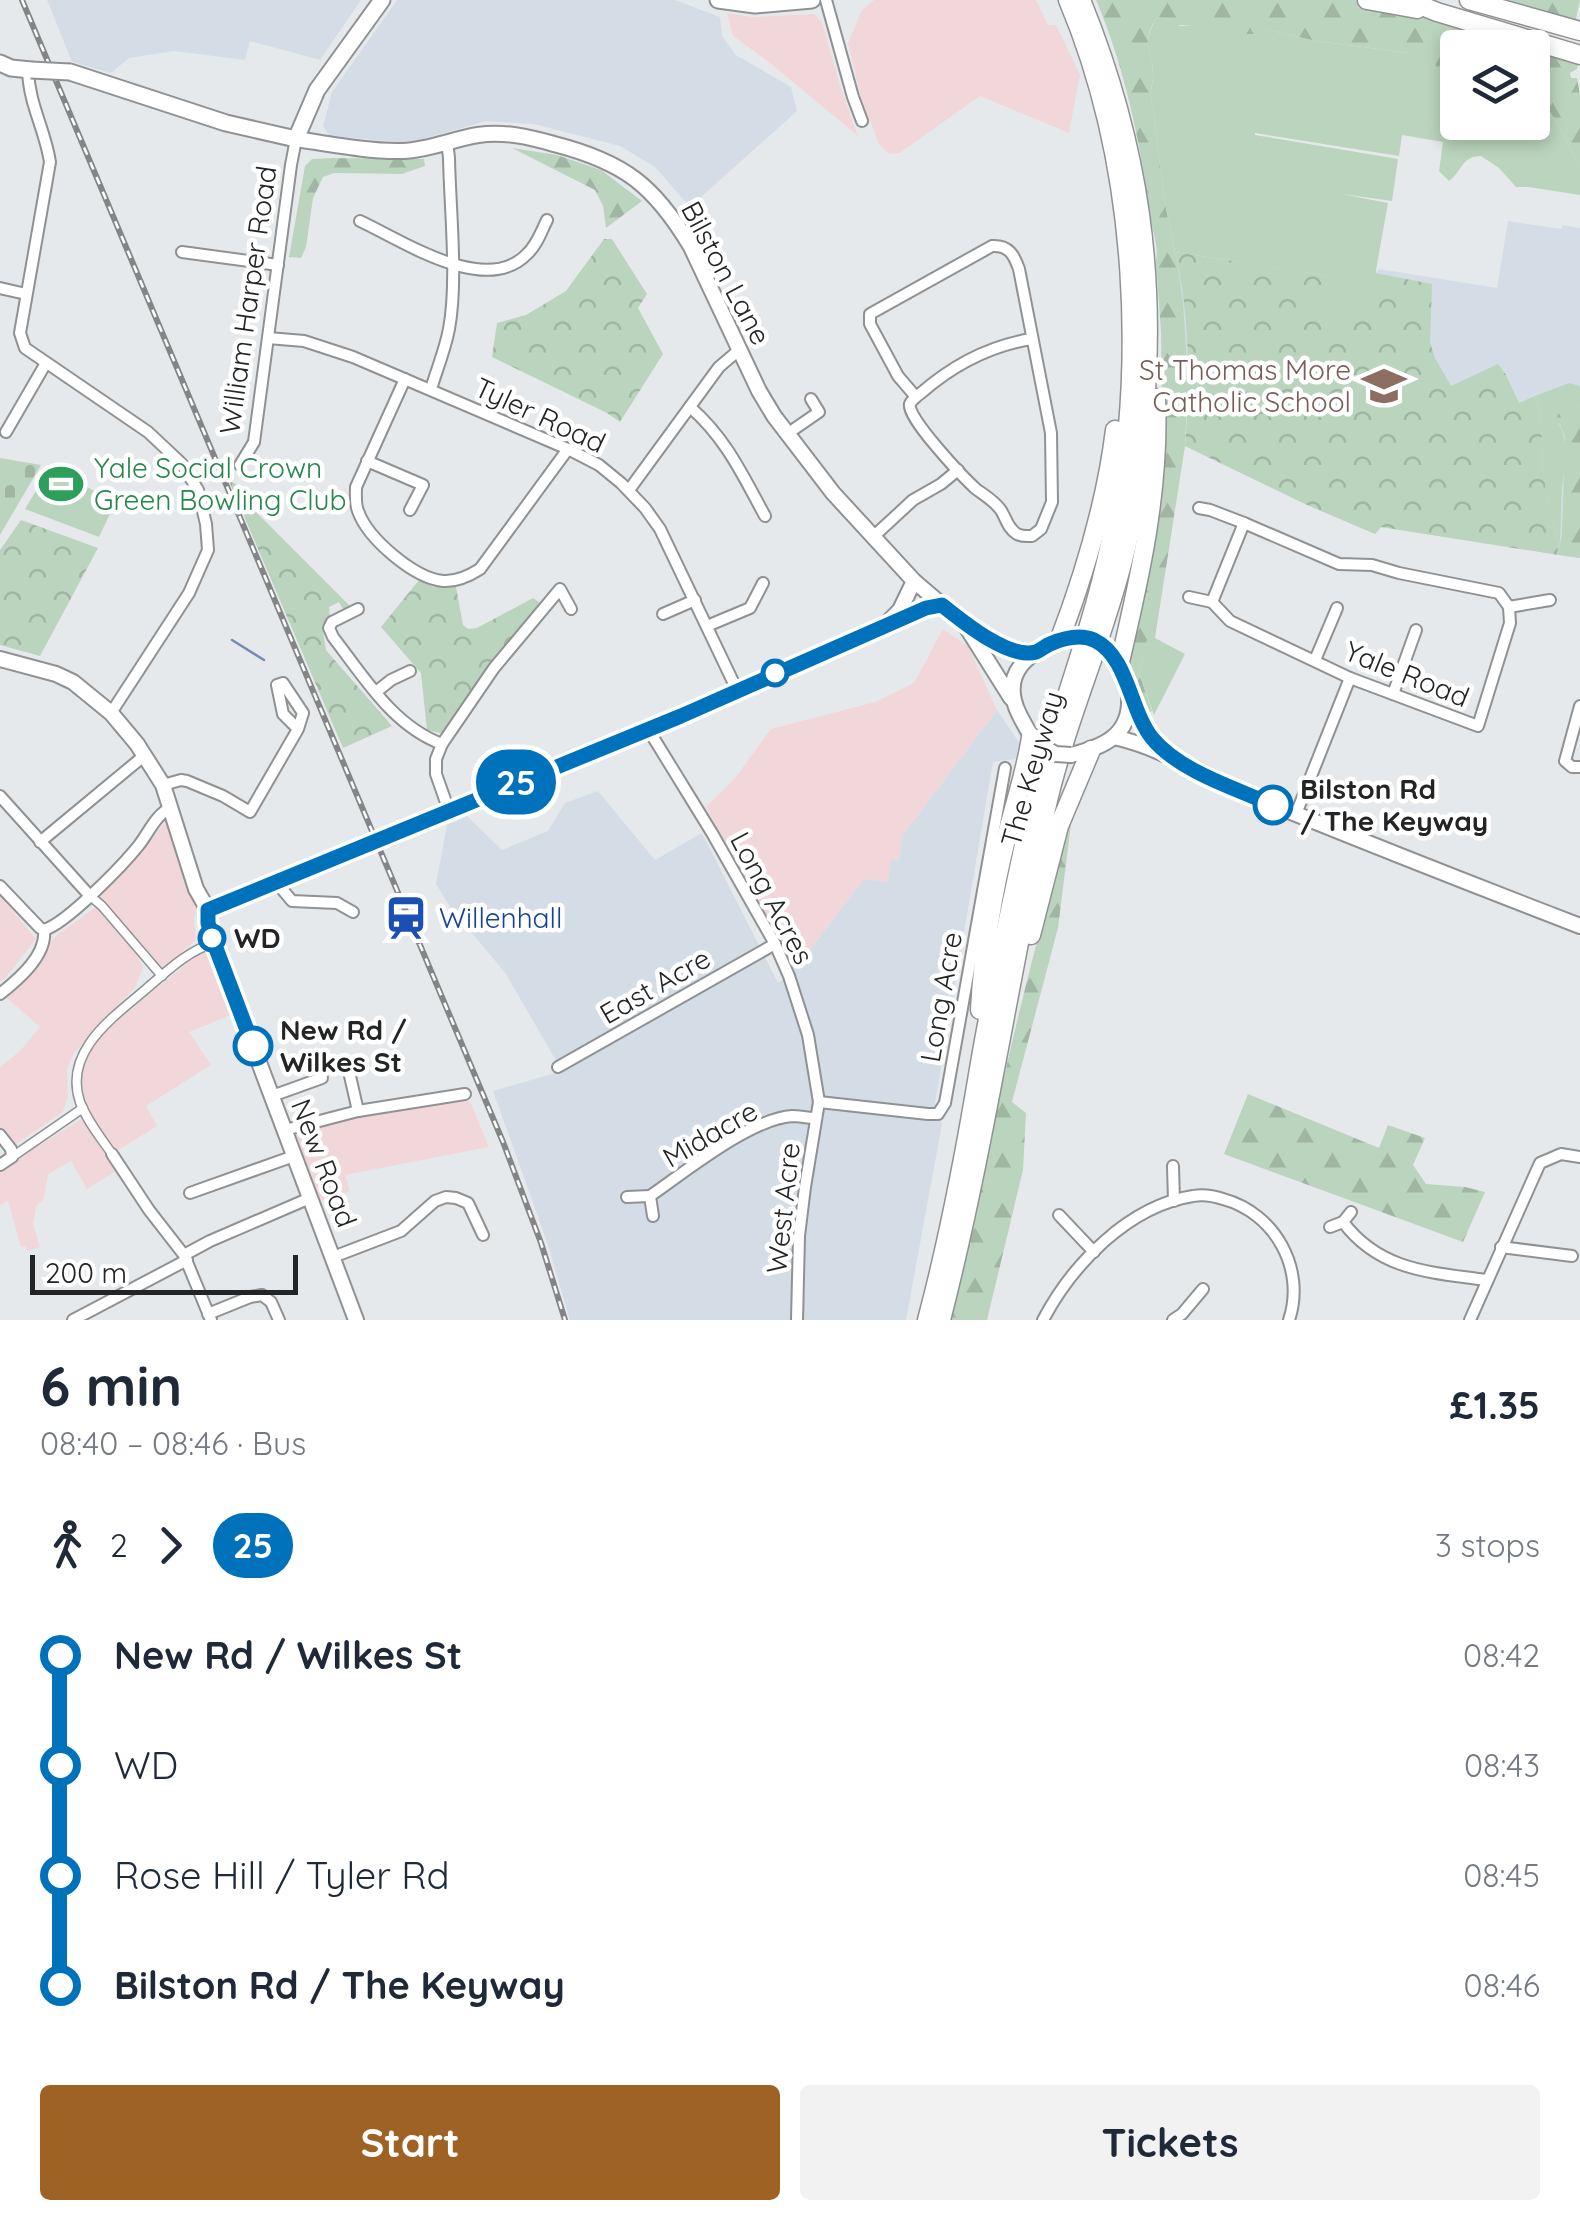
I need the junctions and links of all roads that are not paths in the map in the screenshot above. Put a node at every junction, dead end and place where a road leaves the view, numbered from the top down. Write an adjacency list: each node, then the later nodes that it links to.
1 (382, 0): 18 (main road)
2 (718, 0): 3 (main road)
3 (812, 0)
4 (826, 0): 17 (street)
5 (1068, 0): 25 (highway, The Keyway)
6 (1081, 0): 16 (highway, The Keyway)
7 (1091, 0): 16 (highway)
8 (1366, 0): 11 (highway)
9 (1407, 0): 11 (highway)
10 (1469, 0): 12 (highway)
11 (1437, 12): 13 (highway)
12 (1575, 30)
13 (1572, 53)
14 (0, 63): 15 (main road, Bilston Lane)
15 (29, 70): 18 (main road, Bilston Lane, bridge); 28 (street)
16 (1115, 93): 26 (highway, The Keyway)
17 (862, 121)
18 (296, 139): 19 (main road, Bilston Lane); 23 (street, William Harper Road)
19 (446, 141): 22 (street); 31 (main road, Bilston Lane)
20 (547, 220): 22 (street)
21 (360, 221): 22 (street)
22 (452, 264): 34 (street)
23 (278, 265): 24 (street); 29 (street, William Harper Road)
24 (189, 267)
25 (1129, 270): 70 (highway); 113 (highway, The Keyway)
26 (1148, 283): 74 (highway); 111 (highway, The Keyway)
27 (0, 288): 28 (street)
28 (26, 294): 32 (street)
29 (268, 338): 33 (street, Tyler Road); 46 (street, William Harper Road)
30 (1032, 339): 35 (street); 35 (street); 47 (street)
31 (738, 350): 38 (street); 43 (main road, Bilston Lane)
32 (46, 363): 40 (street); 83 (street)
33 (405, 379): 34 (street, Tyler Road); 45 (street)
34 (431, 389): 44 (street, Tyler Road)
35 (916, 397): 47 (street)
36 (811, 399): 39 (street)
37 (6, 403): 40 (street)
38 (690, 407): 48 (street); 51 (street)
39 (819, 412): 41 (street); 43 (street)
40 (16, 413): 42 (street)
41 (829, 425)
42 (6, 432)
43 (788, 434): 53 (main road, Bilston Lane)
44 (568, 449): 45 (street); 48 (street, Tyler Road)
45 (367, 461): 50 (street)
46 (240, 465)
47 (958, 470): 53 (street)
48 (629, 490): 57 (street, Tyler Road)
49 (1198, 508): 52 (street)
50 (410, 510)
51 (765, 516)
52 (1244, 522): 59 (street); 61 (street)
53 (873, 537): 54 (main road, Bilston Lane)
54 (914, 581): 60 (main road, Bilston Lane); 68 (main road)
55 (763, 583): 67 (street)
56 (1189, 598): 59 (street, Yale Road)
57 (695, 600): 65 (street); 67 (street, Tyler Road)
58 (1550, 600): 61 (street)
59 (1212, 602): 73 (street, Yale Road)
60 (942, 605): 66 (main road, Bilston Lane); 68 (main road)
61 (1510, 607): 80 (street, Yale Road)
62 (1336, 608): 73 (street)
63 (570, 609): 88 (street)
64 (358, 610): 78 (street)
65 (663, 614)
66 (962, 622): 71 (main road); 81 (main road)
67 (707, 626): 77 (street, Tyler Road)
68 (878, 630): 77 (main road)
69 (1416, 630): 80 (street)
70 (1059, 641): 71 (main road); 74 (main road, bridge)
71 (1035, 652): 81 (main road)
72 (0, 659): 83 (main road, New Road)
73 (1315, 660): 76 (street, Yale Road)
74 (1118, 666): 79 (main road)
75 (410, 671): 78 (street)
76 (1350, 678): 80 (street, Yale Road); 98 (street)
77 (737, 690): 85 (main road)
78 (376, 692): 88 (street)
79 (1129, 692): 86 (main road); 91 (main road)
80 (1393, 694)
81 (1014, 703): 87 (main road)
82 (1580, 706): 92 (street)
83 (111, 713): 90 (main road, New Road)
84 (298, 729): 94 (street)
85 (648, 729): 97 (main road); 108 (street, Long Acres)
86 (1114, 736): 89 (main road); 91 (main road)
87 (1035, 742): 89 (main road, bridge); 113 (highway)
88 (442, 744): 97 (street)
89 (1091, 750): 111 (highway)
90 (145, 755): 94 (main road, New Road); 99 (street)
91 (1172, 758): 98 (main road)
92 (1580, 767)
93 (1005, 768): 118 (street, Long Acre)
94 (162, 785): 96 (main road, New Road)
95 (0, 796): 99 (street)
96 (170, 808): 102 (street); 103 (main road, New Road)
97 (449, 811): 100 (main road, bridge)
98 (1296, 814): 105 (main road)
99 (40, 842): 102 (street)
100 (276, 882): 103 (main road); 104 (street)
101 (0, 886): 106 (street)
102 (89, 895): 106 (street); 109 (street)
103 (208, 910): 107 (main road, New Road)
104 (352, 912)
105 (1580, 926)
106 (44, 930): 110 (street)
107 (214, 943): 109 (street); 117 (main road, New Road)
108 (775, 944): 112 (street, East Acre); 118 (street, Long Acres)
109 (162, 976): 119 (street)
110 (0, 994)
111 (997, 1061): 158 (highway, The Keyway)
112 (558, 1067)
113 (979, 1070): 157 (highway, The Keyway)
114 (350, 1076): 120 (street)
115 (322, 1078): 117 (street)
116 (465, 1094): 120 (street)
117 (272, 1096): 122 (main road, New Road)
118 (820, 1102): 121 (street, West Acre)
119 (83, 1108): 124 (street); 127 (street)
120 (358, 1111): 122 (street)
121 (816, 1118): 131 (street, Midacre); 156 (street, West Acre)
122 (285, 1130): 125 (main road, New Road)
123 (0, 1136): 127 (street)
124 (112, 1154): 146 (street)
125 (294, 1156): 130 (street); 133 (main road, New Road)
126 (1580, 1156): 143 (street)
127 (12, 1157): 128 (street)
128 (0, 1165)
129 (1173, 1166): 134 (street)
130 (190, 1193)
131 (650, 1196): 132 (street); 137 (street, Midacre)
132 (627, 1197)
133 (310, 1198): 146 (street); 147 (main road, New Road)
134 (1174, 1201): 144 (street); 161 (street)
135 (1351, 1212): 138 (street)
136 (1059, 1215): 140 (street)
137 (653, 1216)
138 (1343, 1222): 139 (street); 148 (street)
139 (1330, 1227)
140 (1071, 1228): 142 (street); 144 (street)
141 (482, 1235): 147 (street)
142 (1062, 1238)
143 (1501, 1247): 145 (street); 148 (street)
144 (1094, 1252): 159 (street)
145 (1572, 1256)
146 (185, 1257): 150 (street); 151 (street)
147 (333, 1257): 155 (main road, New Road)
148 (1486, 1280): 162 (street)
149 (1203, 1288): 160 (street)
150 (102, 1305): 152 (street); 153 (street)
151 (209, 1317): 154 (street)
152 (73, 1320)
153 (110, 1320)
154 (279, 1320)
155 (356, 1320)
156 (796, 1320)
157 (927, 1320)
158 (940, 1320)
159 (1043, 1320)
160 (1174, 1320)
161 (1290, 1320)
162 (1470, 1320)

